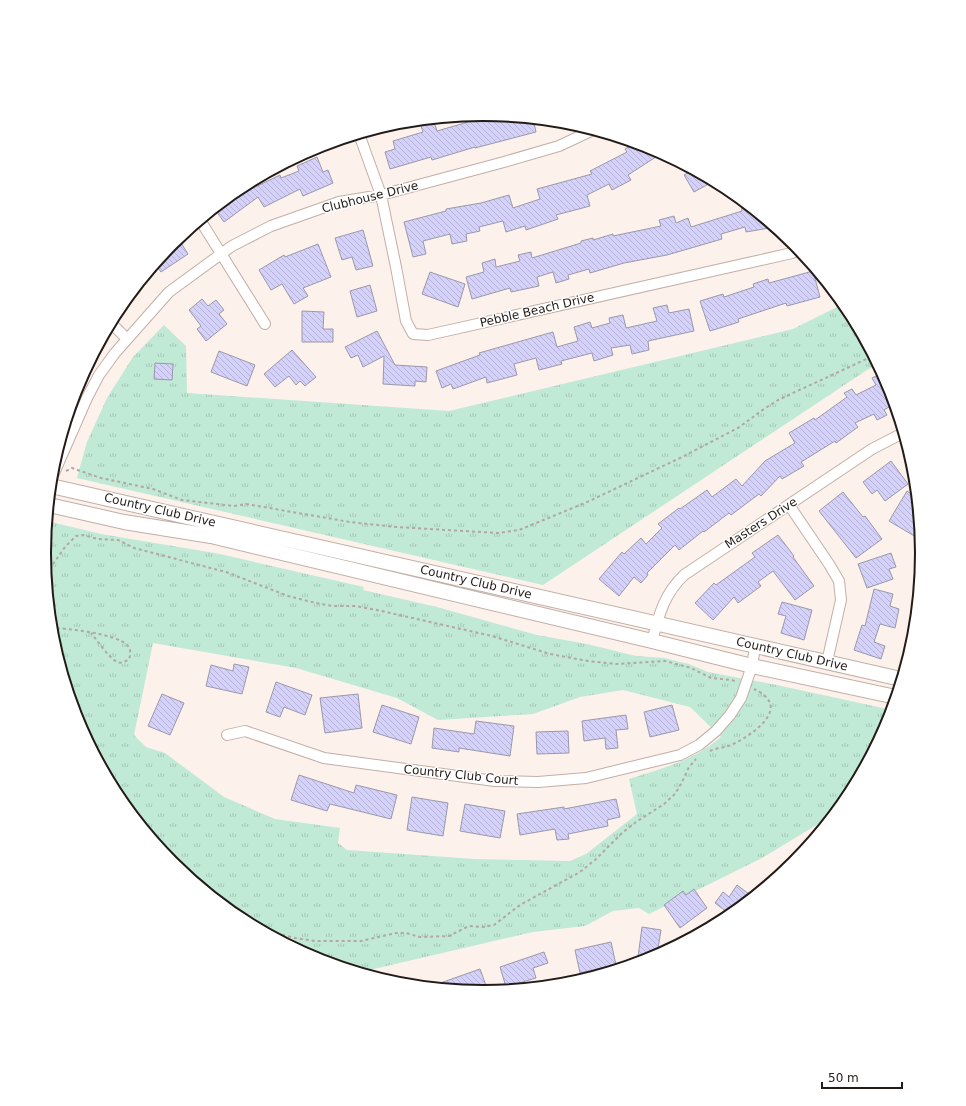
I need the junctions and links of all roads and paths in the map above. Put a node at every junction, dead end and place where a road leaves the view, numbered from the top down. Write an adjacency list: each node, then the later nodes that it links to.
1 (586, 134): 3 (street, Clubhouse Drive)
2 (361, 139): 3 (street)
3 (381, 195): 5 (street, Pebble Beach Drive); 6 (street, Clubhouse Drive)
4 (203, 224): 6 (street)
5 (793, 253)
6 (221, 254): 7 (street); 9 (street, Clubhouse Drive)
7 (265, 324)
8 (115, 328): 9 (street)
9 (127, 340): 12 (street, Clubhouse Drive)
10 (868, 358): 13 (path)
11 (898, 435): 15 (street, Masters Drive)
12 (62, 458)
13 (58, 477)
14 (57, 482): 18 (main road, Country Club Drive)
15 (789, 505): 18 (street, Masters Drive); 23 (street)
16 (54, 506): 21 (main road, Country Club Drive)
17 (51, 566): 26 (path)
18 (657, 623): 21 (street, Masters Drive); 22 (main road, Country Club Drive)
19 (58, 629): 20 (path)
20 (91, 633): 20 (path)
21 (652, 641): 24 (main road, Country Club Drive)
22 (755, 647): 23 (main road, Country Club Drive); 24 (street, Country Club Court)
23 (827, 662): 25 (main road, Country Club Drive)
24 (752, 666): 26 (street, Country Club Court); 27 (main road, Country Club Drive)
25 (896, 678)
26 (746, 685): 28 (street, Country Club Court); 29 (path)
27 (891, 696)
28 (227, 735)
29 (705, 753)
30 (700, 756): 31 (path)
31 (282, 935)

